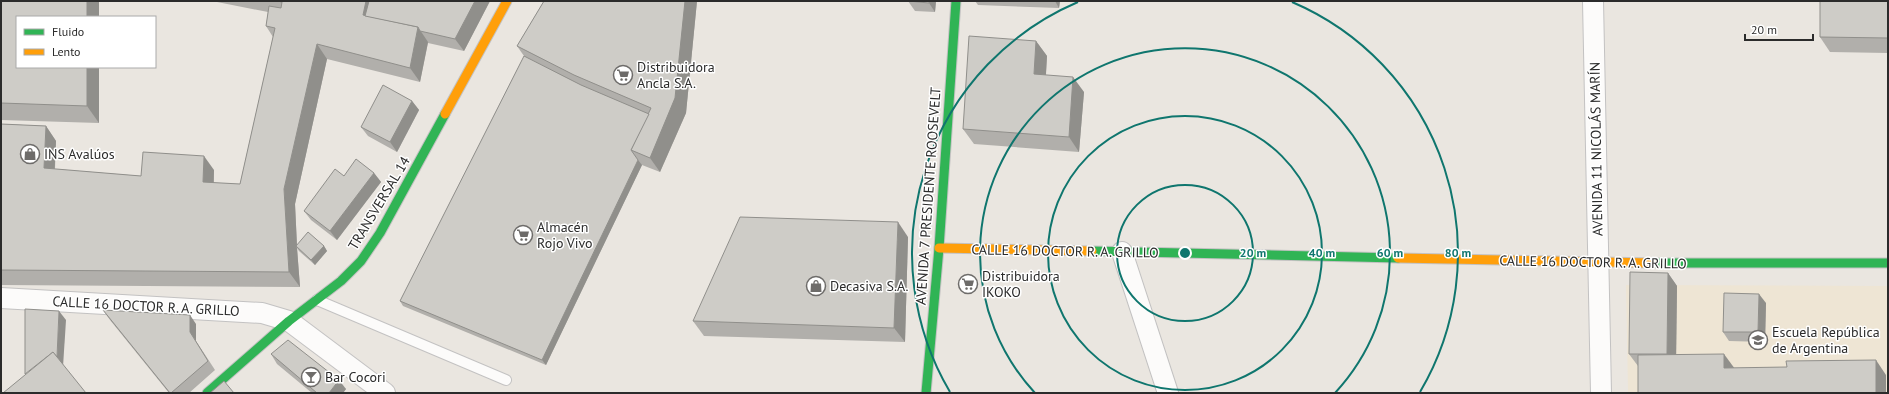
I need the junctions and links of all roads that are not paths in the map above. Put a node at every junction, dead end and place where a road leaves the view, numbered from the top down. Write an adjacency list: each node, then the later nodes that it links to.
1 (507, 1): 9 (street, TRANSVERSAL 14)
2 (956, 1): 4 (street, AVENIDA 7 PRESIDENTE ROOSEVELT)
3 (1593, 1): 6 (street, AVENIDA 11 NICOLÁS MARÍN)
4 (939, 248): 5 (street, CALLE 16 DOCTOR R. A. GRILLO); 14 (street, AVENIDA 7 PRESIDENTE ROOSEVELT)
5 (1122, 252): 6 (street, CALLE 16 DOCTOR R. A. GRILLO); 15 (street)
6 (1598, 263): 7 (street, CALLE 16 DOCTOR R. A. GRILLO); 16 (street, AVENIDA 11 NICOLÁS MARÍN)
7 (1888, 263)
8 (1, 298): 10 (street, CALLE 16 DOCTOR R. A. GRILLO)
9 (317, 300): 10 (street, TRANSVERSAL 14); 11 (lane)
10 (289, 321): 12 (street, TRANSVERSAL 14); 13 (street)
11 (506, 380)
12 (206, 393)
13 (385, 393)
14 (926, 393)
15 (1168, 393)
16 (1601, 393)

